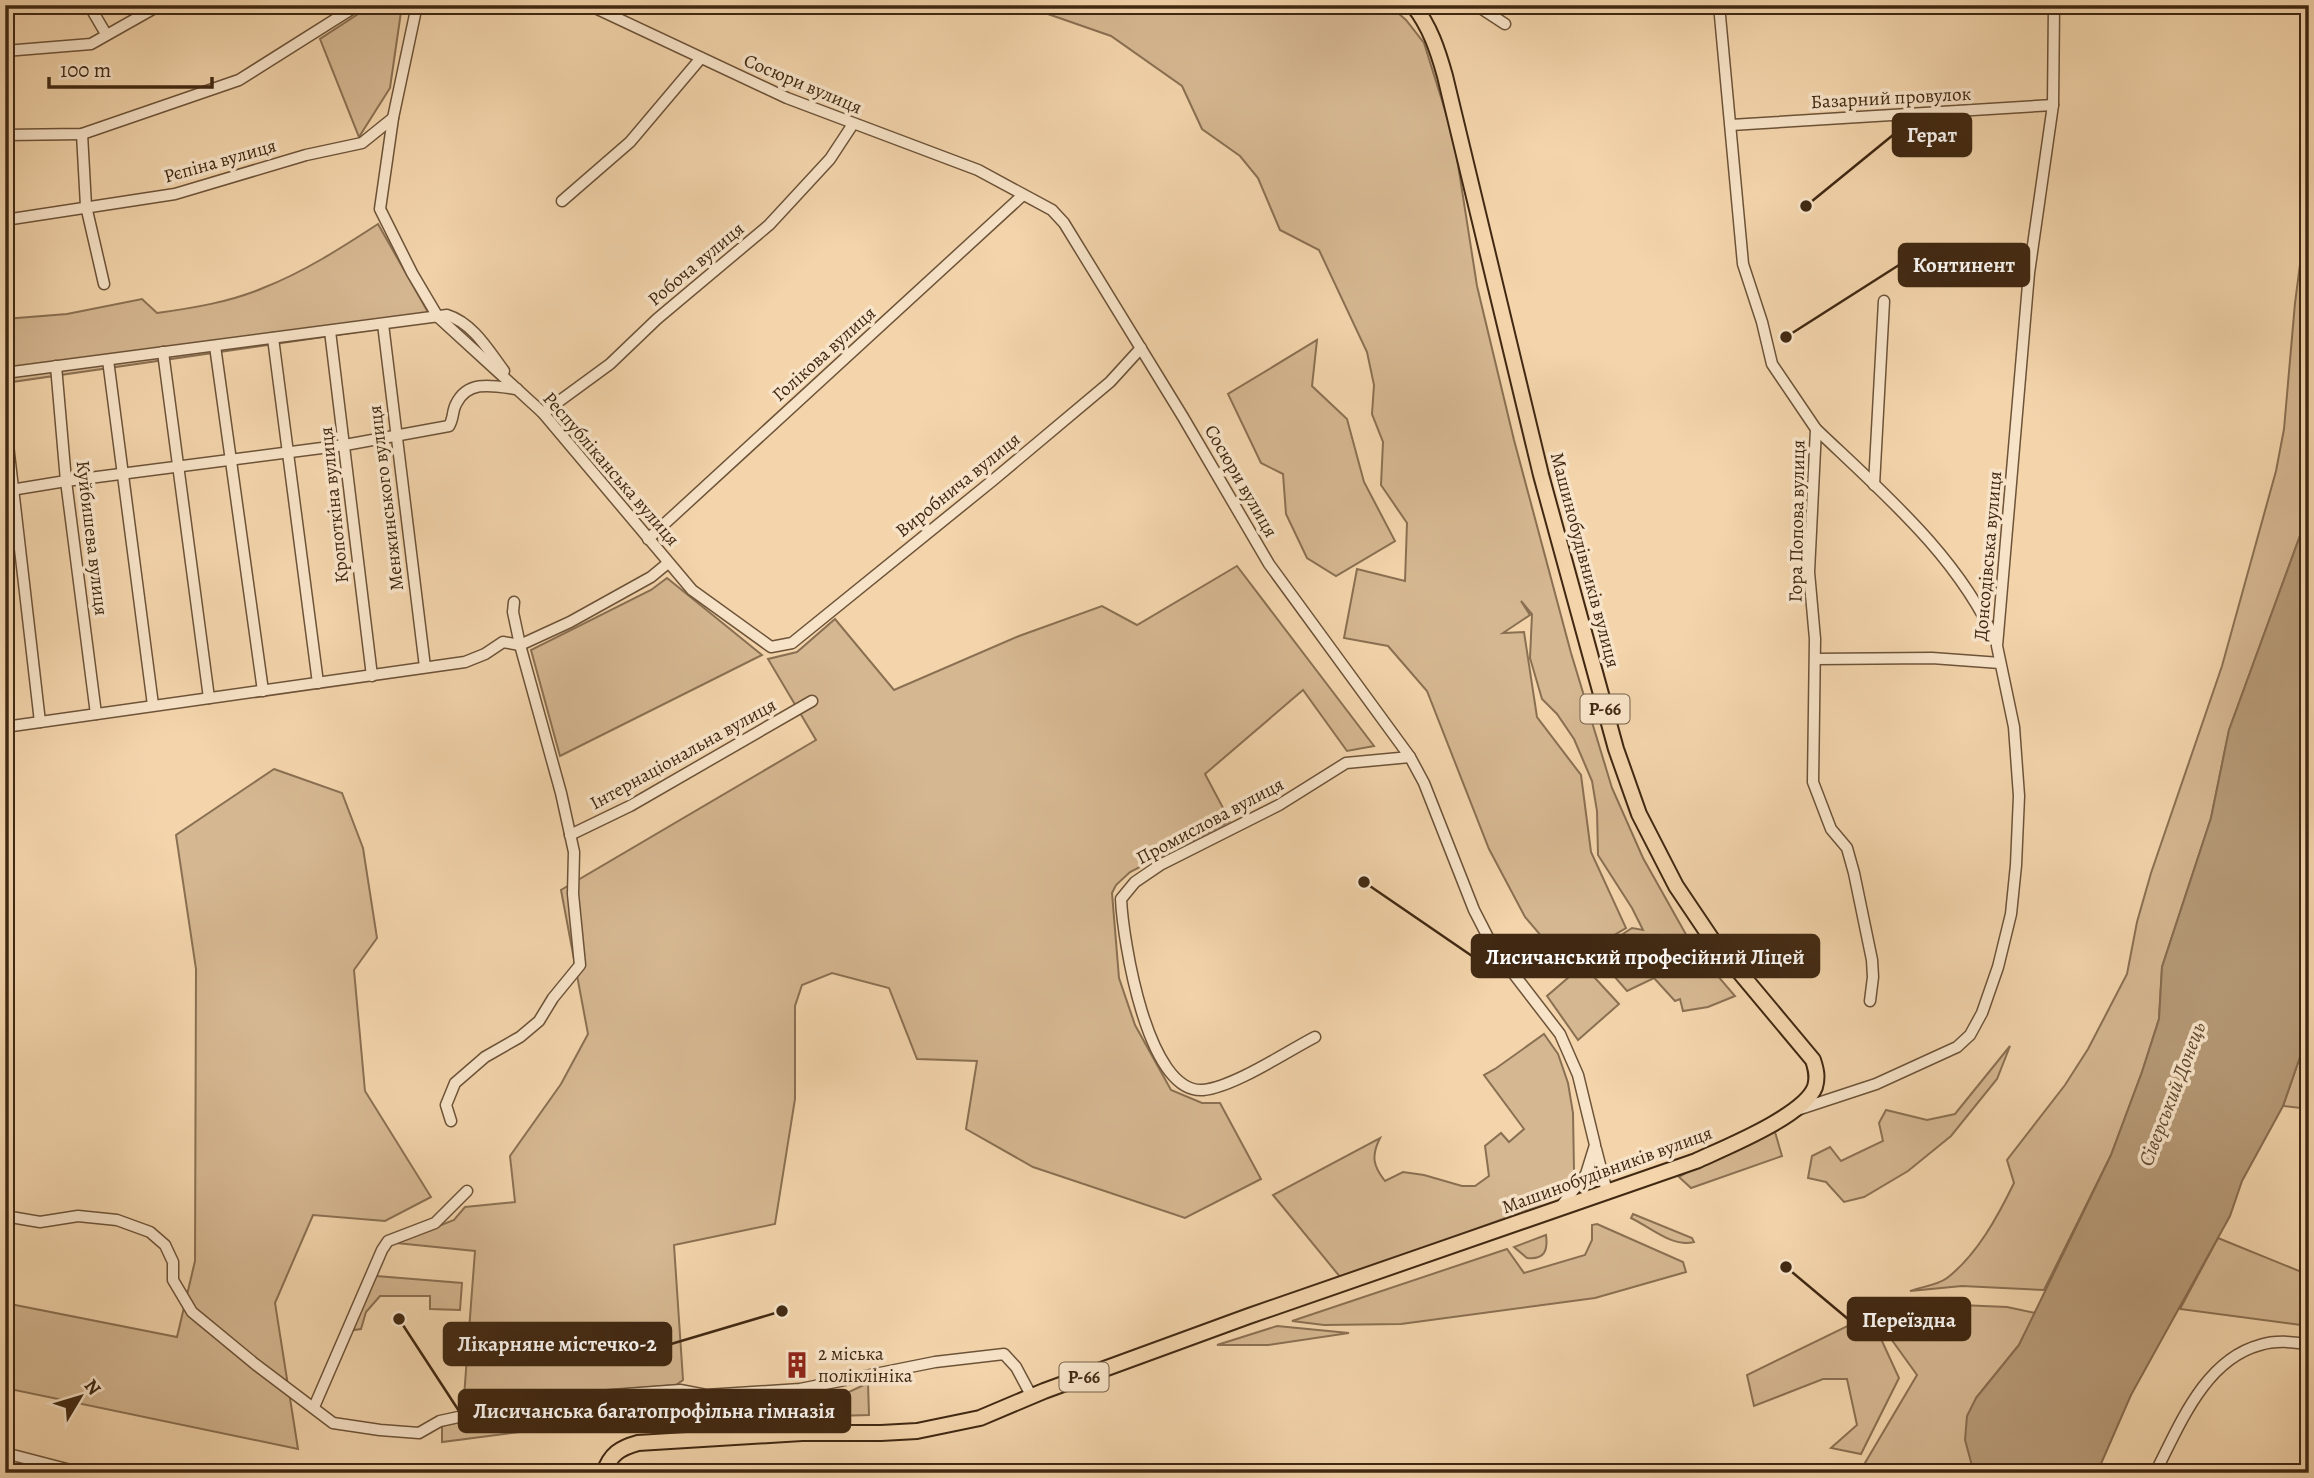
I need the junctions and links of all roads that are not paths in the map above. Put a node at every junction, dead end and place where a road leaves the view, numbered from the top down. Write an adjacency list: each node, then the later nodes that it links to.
1 (89, 5): 11 (street)
2 (160, 5): 11 (street)
3 (358, 5): 18 (street)
4 (417, 5): 15 (street, Республіканська вулиця)
5 (589, 5): 13 (street, Сосюри вулиця)
6 (1413, 5): 71 (main road, Машинобудівників вулиця / Р-66)
7 (1476, 5): 10 (street)
8 (1719, 5): 17 (street, Гора Попова вулиця)
9 (2054, 5): 14 (street, Донсодівська вулиця)
10 (1505, 24)
11 (106, 34): 12 (street)
12 (5, 51)
13 (701, 58): 16 (street, Сосюри вулиця); 21 (street)
14 (2053, 105): 17 (street, Базарний провулок); 54 (street, Донсодівська вулиця)
15 (393, 118): 22 (street, Рєпіна вулиця); 26 (street, Республіканська вулиця)
16 (853, 124): 20 (street, Сосюри вулиця); 37 (street, Робоча вулиця)
17 (1731, 125): 39 (street, Гора Попова вулиця)
18 (82, 134): 19 (street); 22 (street)
19 (5, 135)
20 (1023, 195): 31 (street, Сосюри вулиця); 49 (street, Голікова вулиця)
21 (562, 201)
22 (86, 206): 23 (street, Рєпіна вулиця); 24 (street)
23 (5, 220)
24 (104, 285)
25 (1884, 301): 47 (street)
26 (438, 317): 27 (street); 36 (street, Республіканська вулиця)
27 (383, 324): 28 (street); 40 (street, Менжинського вулиця)
28 (330, 331): 29 (street); 41 (street, Кропоткіна вулиця)
29 (273, 338): 30 (street); 42 (street)
30 (215, 346): 32 (street); 43 (street)
31 (1140, 348): 52 (street, Виробнича вулиця); 67 (street, Сосюри вулиця)
32 (163, 352): 33 (street); 44 (street)
33 (108, 360): 34 (street); 45 (street)
34 (56, 366): 35 (street); 46 (street, Куйбишева вулиця)
35 (5, 373)
36 (517, 389): 37 (street, Республіканська вулиця); 40 (street)
37 (543, 413): 49 (street, Республіканська вулиця)
38 (5, 419): 48 (street)
39 (1816, 429): 47 (street); 55 (street, Гора Попова вулиця)
40 (396, 437): 41 (street); 57 (street, Менжинського вулиця)
41 (345, 445): 42 (street); 58 (street, Кропоткіна вулиця)
42 (288, 451): 43 (street); 59 (street)
43 (232, 459): 44 (street); 60 (street)
44 (178, 468): 45 (street); 61 (street)
45 (122, 474): 46 (street); 63 (street)
46 (66, 481): 48 (street); 64 (street, Куйбишева вулиця)
47 (1874, 485): 54 (street)
48 (9, 491): 65 (street)
49 (648, 539): 50 (street, Республіканська вулиця)
50 (668, 563): 52 (street, Республіканська вулиця); 53 (street)
51 (514, 602): 53 (street, Інтернаціональна вулиця)
52 (792, 643)
53 (520, 645): 57 (street); 68 (street, Інтернаціональна вулиця)
54 (1997, 646): 56 (street, Донсодівська вулиця)
55 (1815, 659): 56 (street); 69 (street, Гора Попова вулиця)
56 (2000, 663): 71 (street, Донсодівська вулиця)
57 (425, 667): 58 (street)
58 (372, 676): 59 (street)
59 (318, 682): 60 (street)
60 (263, 691): 61 (street)
61 (209, 698): 63 (street)
62 (812, 701): 68 (street, Інтернаціональна вулиця)
63 (153, 705): 64 (street)
64 (96, 714): 65 (street)
65 (40, 722): 66 (street)
66 (5, 727)
67 (1410, 757): 70 (street, Промислова вулиця); 73 (street, Сосюри вулиця)
68 (570, 835): 72 (street, Інтернаціональна вулиця)
69 (1870, 1001)
70 (1315, 1037)
71 (1794, 1111): 75 (main road, Машинобудівників вулиця / Р-66)
72 (451, 1121)
73 (1595, 1145): 75 (street, Сосюри вулиця); 76 (street)
74 (467, 1191): 80 (street)
75 (1607, 1192): 76 (main road, Машинобудівників вулиця / Р-66)
76 (1557, 1210): 79 (main road, Машинобудівників вулиця / Р-66)
77 (5, 1216): 80 (street)
78 (2309, 1344): 84 (street)
79 (1032, 1396): 80 (street); 82 (main road, Машинобудівників вулиця / Р-66)
80 (314, 1407)
81 (5, 1453): 83 (street)
82 (604, 1472)
83 (82, 1473)
84 (2155, 1473)

